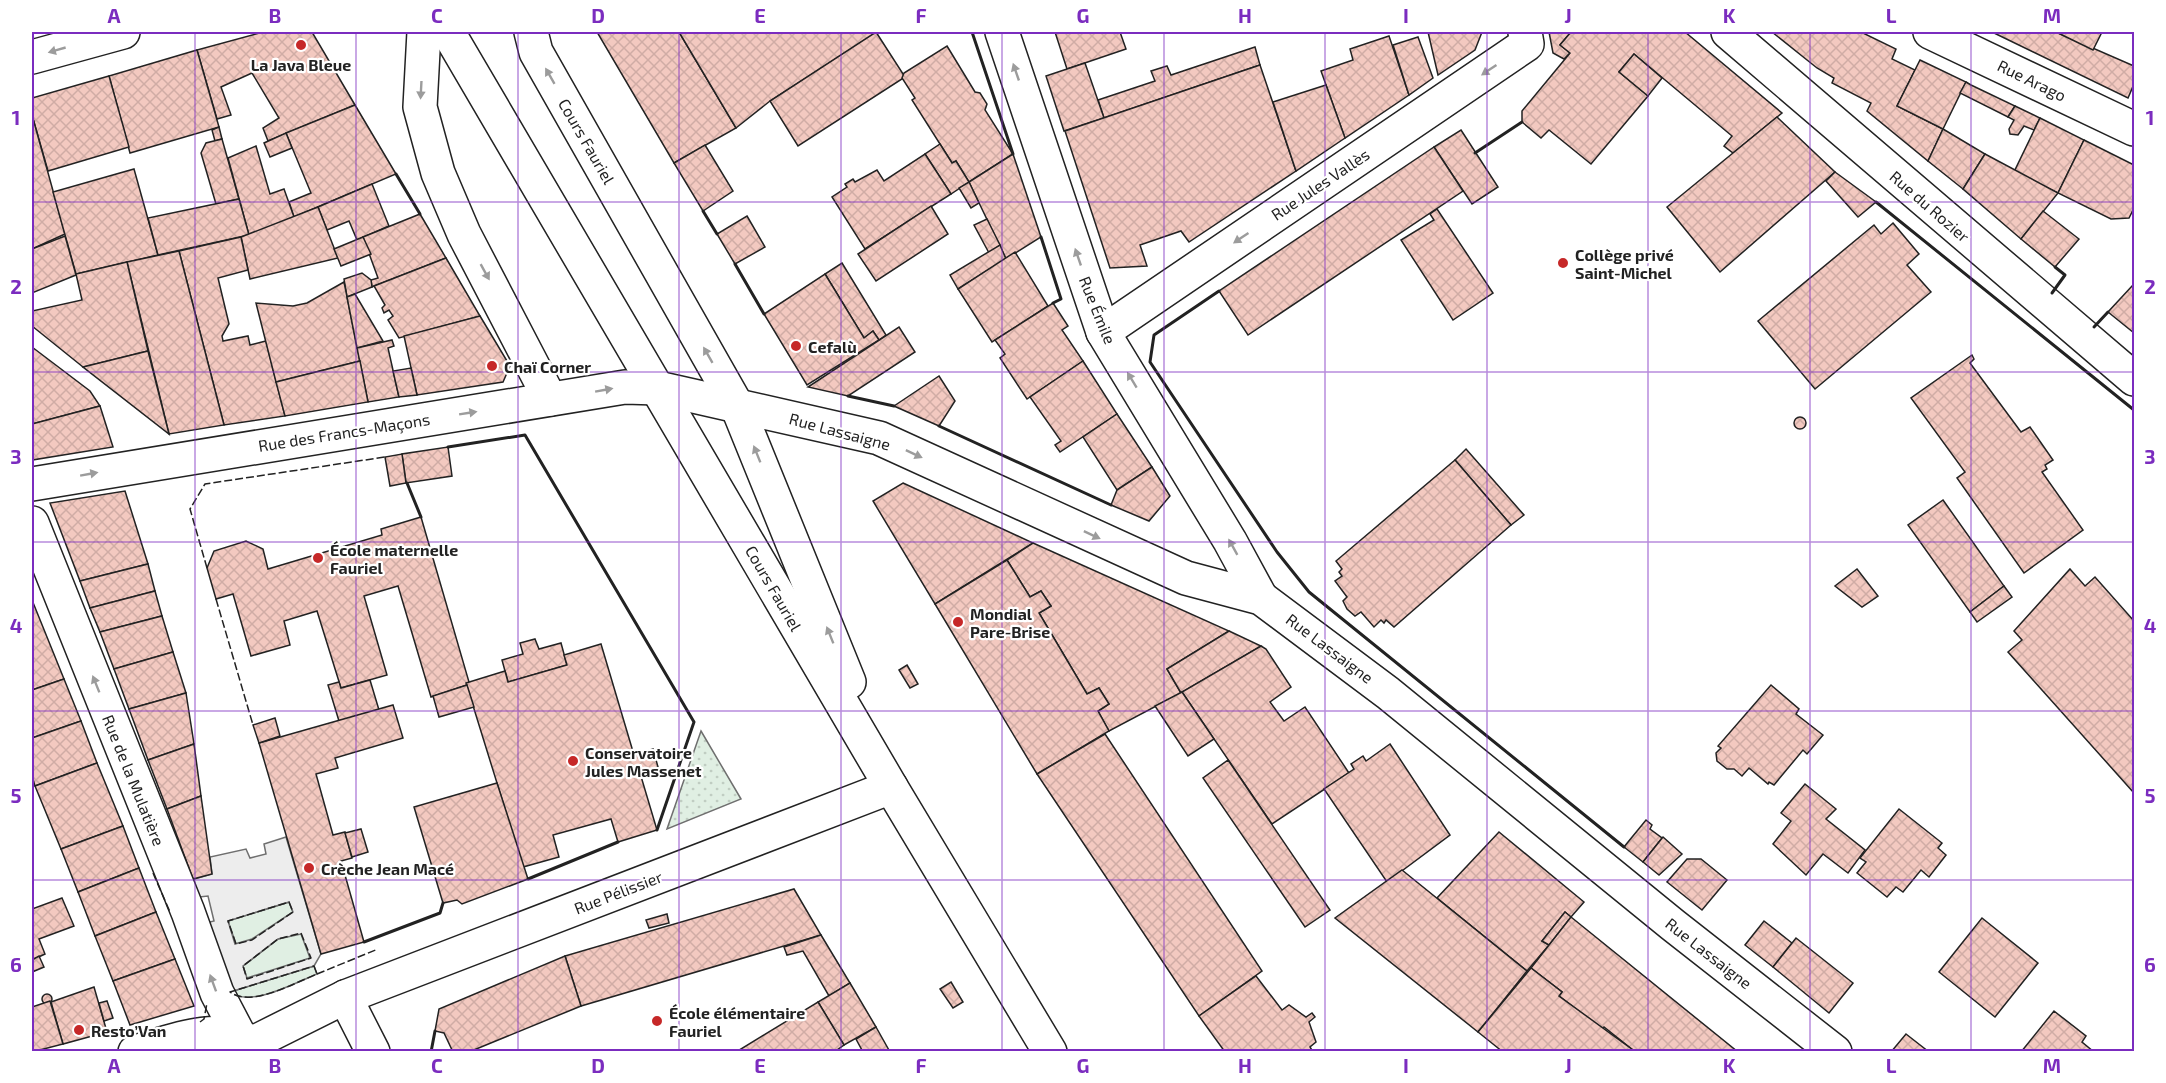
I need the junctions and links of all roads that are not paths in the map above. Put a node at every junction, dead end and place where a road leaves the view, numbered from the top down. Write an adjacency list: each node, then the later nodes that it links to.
1 (123, 32): 9 (street, one-way to 9)
2 (424, 32): 14 (street, one-way to 14)
3 (448, 32): 13 (street, Cours Fauriel)
4 (531, 32): 15 (street, Cours Fauriel, one-way to 4)
5 (1002, 32): 11 (street, Rue Émile, one-way to 5)
6 (1525, 32): 11 (street, Rue Jules Vallès, one-way to 11)
7 (1728, 32): 12 (street, Rue du Rozier)
8 (1930, 32): 10 (street, Rue Arago)
9 (32, 57)
10 (2134, 129)
11 (1103, 332): 18 (street, Rue Émile, one-way to 11)
12 (2134, 379)
13 (658, 388): 14 (street, Rue des Francs-Maçons, one-way to 13); 15 (street); 19 (street, Cours Fauriel)
14 (550, 399): 16 (street, Rue des Francs-Maçons, one-way to 14)
15 (737, 406): 18 (street, Rue Lassaigne, one-way to 18); 19 (street, Cours Fauriel, one-way to 15)
16 (32, 484)
17 (32, 523): 21 (street, Rue de la Mulatière, one-way to 17)
18 (1261, 598): 25 (street, Rue Lassaigne)
19 (891, 787): 20 (street, Rue Pélissier); 24 (street, Cours Fauriel)
20 (345, 998): 21 (street, Rue Pélissier); 23 (street)
21 (248, 1043): 22 (street)
22 (135, 1052)
23 (374, 1052)
24 (1050, 1052)
25 (1835, 1052)

